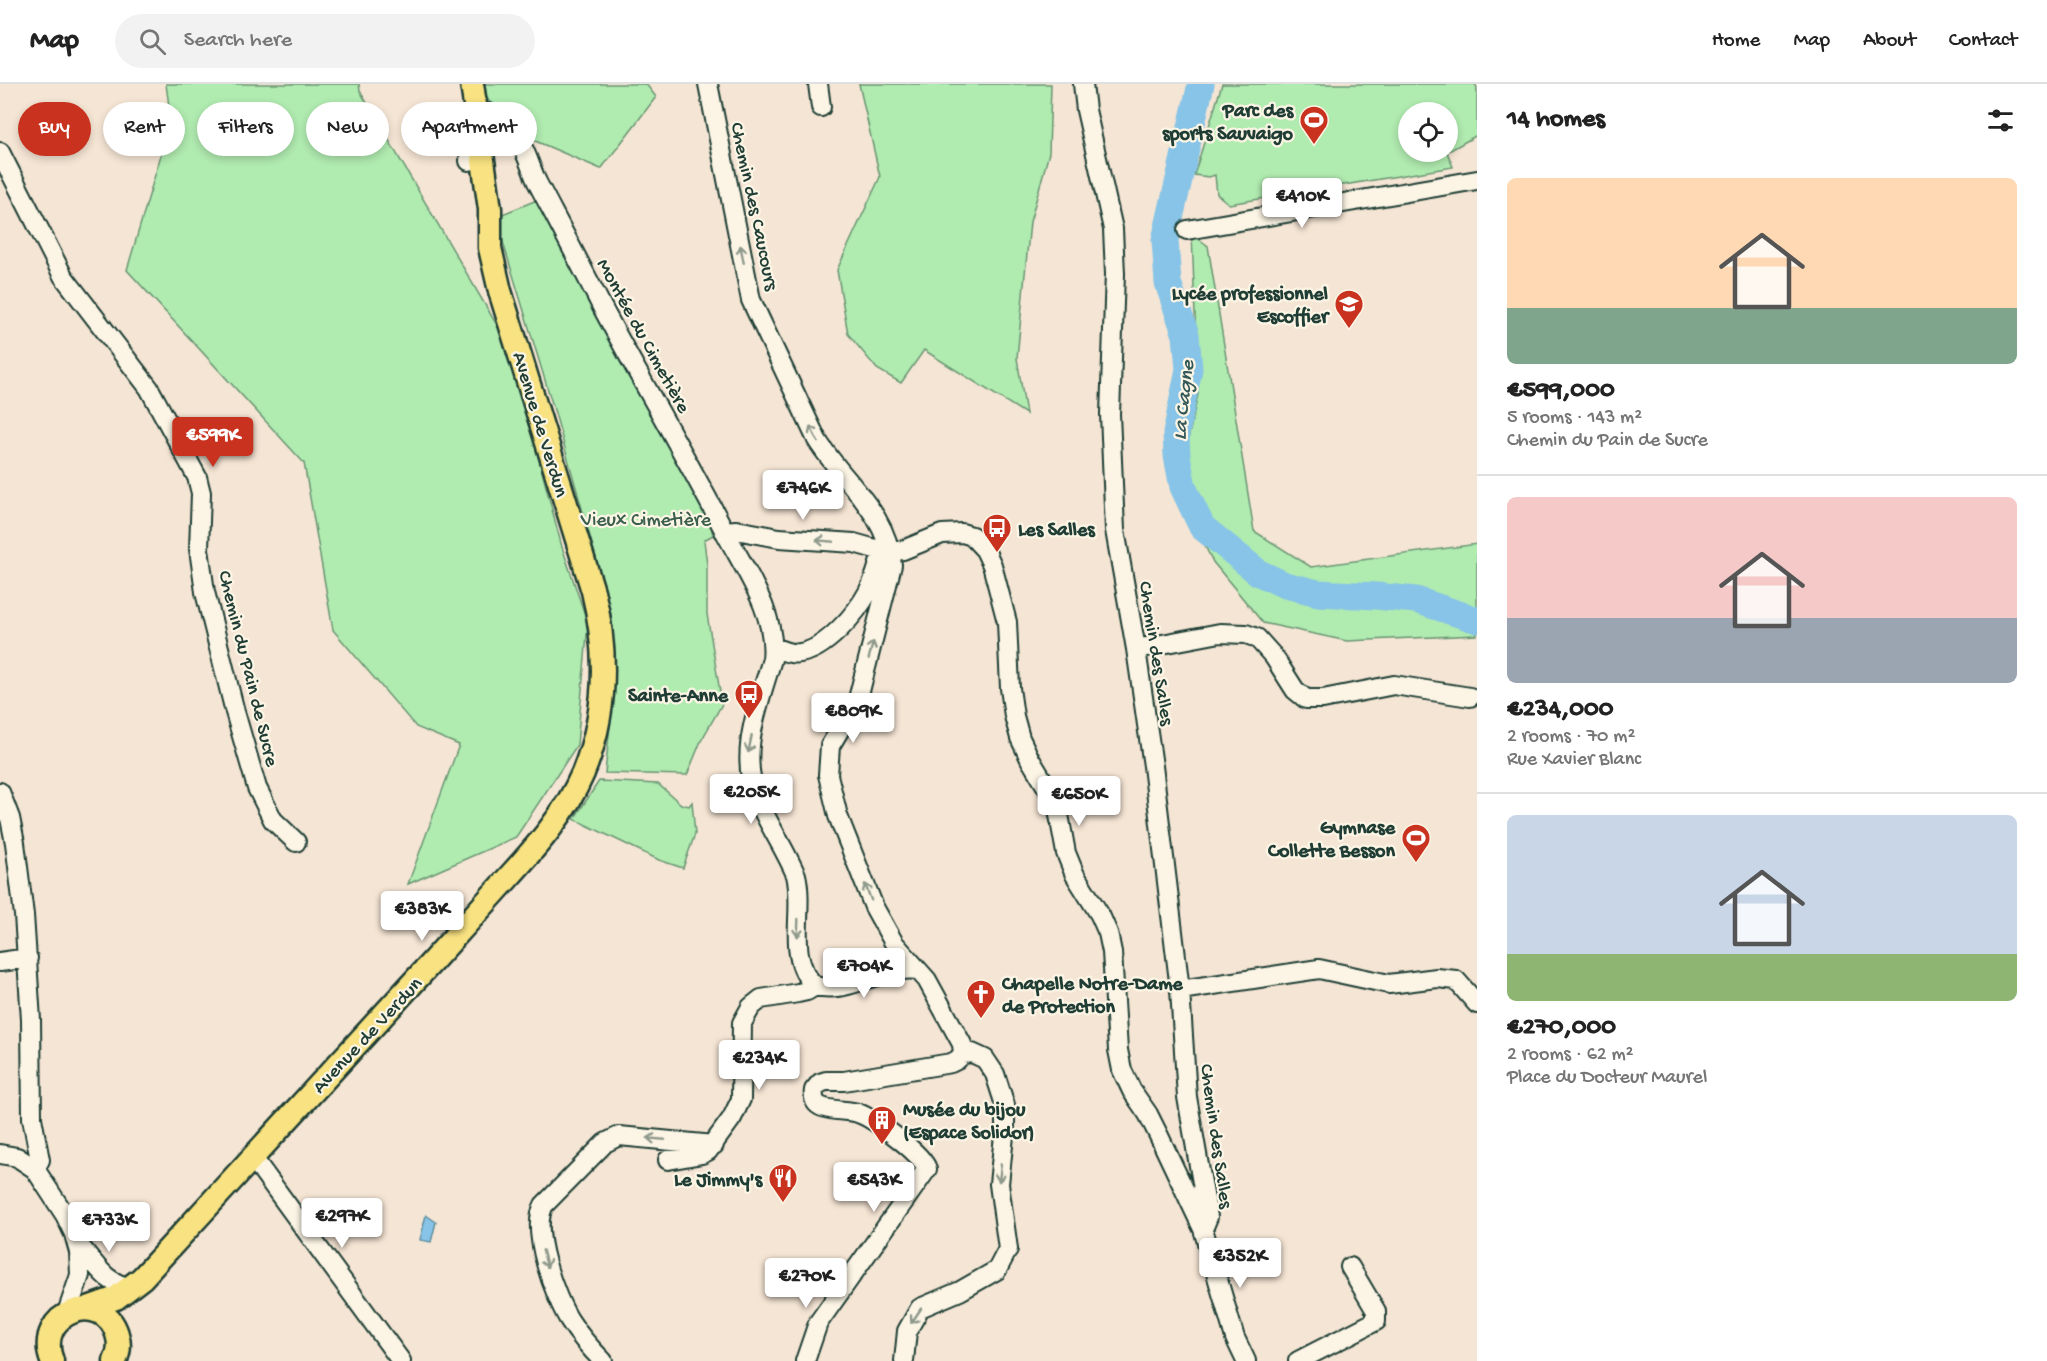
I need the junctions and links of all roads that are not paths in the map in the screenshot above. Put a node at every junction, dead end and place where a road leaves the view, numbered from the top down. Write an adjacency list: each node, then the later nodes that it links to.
1 (457, 84): 14 (main road)
2 (461, 84): 7 (street)
3 (472, 84): 8 (main road, Avenue de Verdun)
4 (708, 84): 19 (street, Chemin des Caucours, one-way to 4)
5 (818, 84): 9 (street)
6 (1083, 84): 21 (street, Chemin des Salles)
7 (467, 102)
8 (474, 102)
9 (821, 107)
10 (0, 152): 24 (street, Chemin du Pain de Sucre)
11 (470, 156): 14 (street)
12 (482, 156): 17 (main road, Avenue de Verdun)
13 (524, 156): 18 (street, Montée du Cimetière)
14 (469, 161): 17 (main road)
15 (1477, 180): 16 (street)
16 (1187, 230)
17 (490, 248): 37 (main road, Avenue de Verdun)
18 (724, 531): 19 (street, one-way to 18); 20 (street, Montée du Cimetière)
19 (886, 552): 20 (street); 25 (street, one-way to 19); 40 (street)
20 (773, 646): 30 (street, one-way to 30)
21 (1136, 649): 22 (street); 31 (street, Chemin des Salles)
22 (1470, 697)
23 (0, 792): 26 (street)
24 (296, 842)
25 (894, 944): 28 (street); 29 (street)
26 (28, 958): 27 (street); 34 (street)
27 (0, 962)
28 (918, 970): 29 (street); 33 (street)
29 (886, 971): 30 (street)
30 (815, 986): 35 (street)
31 (1180, 990): 32 (street); 40 (street, Chemin des Salles)
32 (1477, 1004)
33 (963, 1054): 51 (street); 52 (street, one-way to 52)
34 (32, 1118): 36 (street); 39 (street)
35 (714, 1145): 38 (street); 50 (street, one-way to 50)
36 (9, 1156): 39 (street)
37 (253, 1158): 44 (main road, Avenue de Verdun); 49 (street)
38 (668, 1160)
39 (34, 1169): 41 (street)
40 (1203, 1229): 53 (street)
41 (77, 1243): 43 (street); 44 (street)
42 (1350, 1268): 54 (street)
43 (80, 1275): 45 (street); 45 (street)
44 (136, 1282): 45 (main road, Avenue de Verdun); 46 (main road, Avenue de Verdun)
45 (86, 1310): 46 (main road); 48 (main road)
46 (117, 1332): 47 (main road)
47 (117, 1360)
48 (52, 1361)
49 (402, 1361)
50 (603, 1361)
51 (805, 1361)
52 (904, 1361)
53 (1246, 1361)
54 (1298, 1361)

